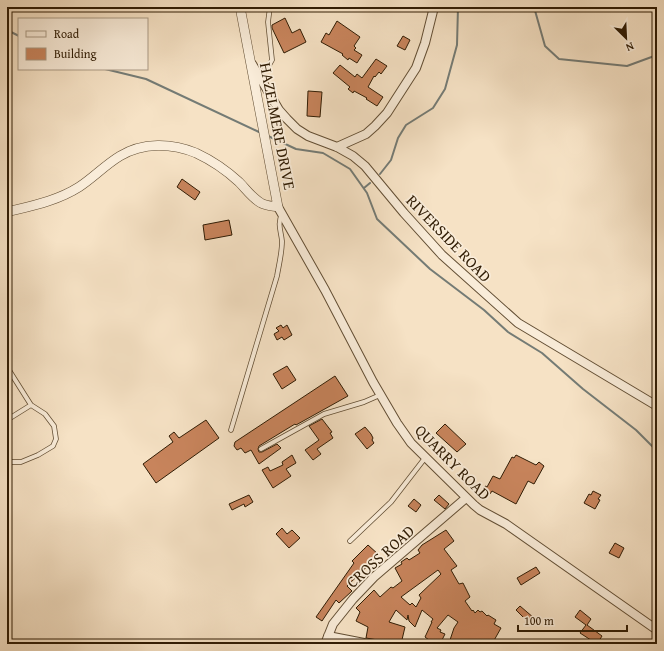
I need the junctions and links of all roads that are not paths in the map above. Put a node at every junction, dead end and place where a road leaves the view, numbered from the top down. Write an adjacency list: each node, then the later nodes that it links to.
1 (240, 7): 4 (street, HAZELMERE DRIVE)
2 (270, 7): 5 (lane)
3 (434, 7): 6 (street)
4 (250, 61): 5 (street, RIVERSIDE ROAD); 7 (street, HAZELMERE DRIVE)
5 (258, 74): 6 (street, RIVERSIDE ROAD)
6 (337, 147): 12 (street, RIVERSIDE ROAD)
7 (280, 210): 8 (street, HAZELMERE DRIVE); 10 (street, QUARRY ROAD); 14 (lane)
8 (7, 212)
9 (7, 367): 11 (lane)
10 (380, 395): 15 (lane); 16 (street, QUARRY ROAD)
11 (31, 405): 13 (lane); 17 (lane)
12 (657, 406)
13 (7, 420)
14 (231, 430)
15 (261, 449)
16 (425, 458): 18 (street, QUARRY ROAD); 19 (lane)
17 (10, 462)
18 (466, 498): 20 (street, QUARRY ROAD); 21 (street, CROSS ROAD)
19 (350, 541)
20 (657, 630)
21 (326, 640): 22 (street)
22 (369, 644)

